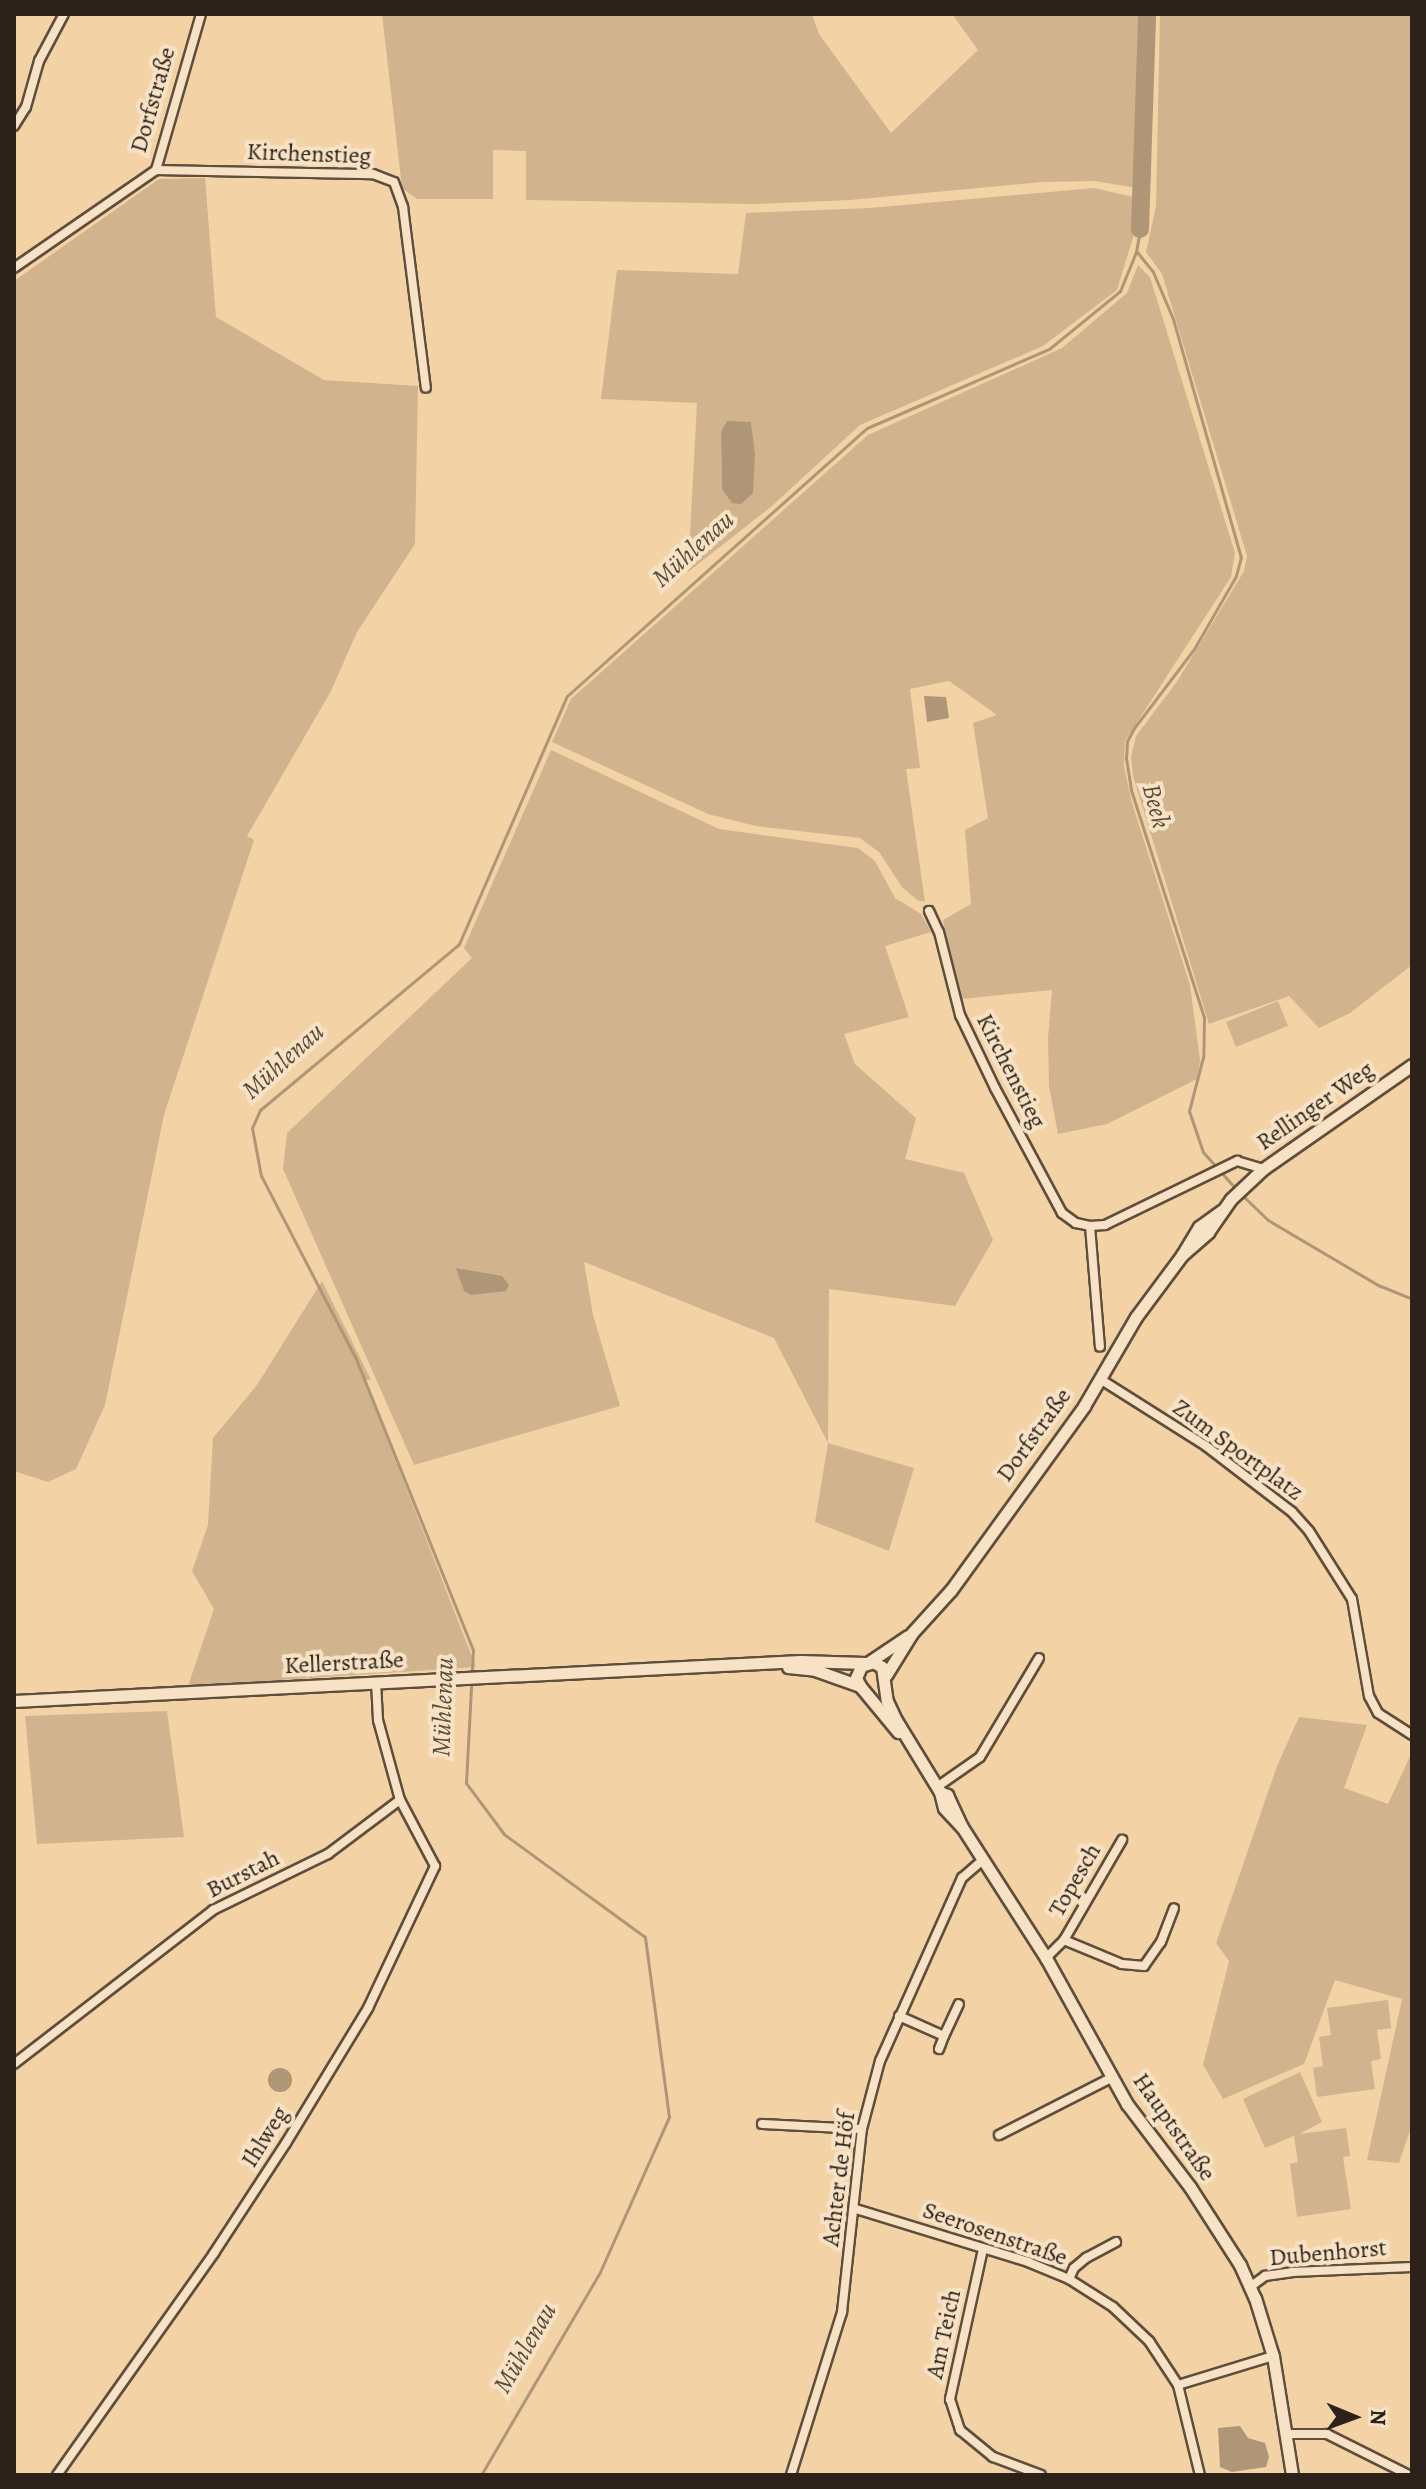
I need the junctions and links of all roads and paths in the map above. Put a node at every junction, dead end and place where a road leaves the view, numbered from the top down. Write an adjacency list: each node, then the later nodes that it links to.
1 (64, 14): 3 (street)
2 (201, 14): 4 (street, Dorfstraße)
3 (14, 126)
4 (156, 170): 5 (street, Dorfstraße); 6 (street, Kirchenstieg)
5 (14, 268)
6 (426, 388)
7 (929, 911): 11 (street, Kirchenstieg)
8 (1412, 1065): 9 (main road, Rellinger Weg)
9 (1263, 1169): 10 (main road, Rellinger Weg); 11 (street)
10 (1244, 1186): 13 (main road, Dorfstraße)
11 (1090, 1226): 12 (street)
12 (1100, 1347)
13 (1100, 1379): 14 (main road, Dorfstraße); 22 (street, Zum Sportplatz)
14 (912, 1633): 16 (main road, Dorfstraße); 18 (main road, Dorfstraße)
15 (1039, 1658): 24 (street)
16 (867, 1662): 17 (main road, Kellerstraße); 18 (main road); 20 (main road)
17 (772, 1665): 19 (main road, Kellerstraße); 20 (main road, Kellerstraße)
18 (885, 1678): 20 (main road); 23 (main road, Hauptstraße)
19 (376, 1684): 21 (main road, Kellerstraße); 25 (street)
20 (862, 1688): 23 (main road, Hauptstraße)
21 (14, 1701)
22 (1412, 1735)
23 (913, 1751): 24 (main road, Hauptstraße)
24 (938, 1790): 27 (main road, Hauptstraße)
25 (400, 1800): 35 (street, Burstah); 49 (street, Ihlweg)
26 (1122, 1840): 29 (street, Topesch)
27 (983, 1860): 30 (main road, Hauptstraße); 32 (street, Achter de Höf)
28 (1174, 1908): 29 (street, Topesch)
29 (1064, 1940): 30 (street, Topesch)
30 (1046, 1958): 36 (main road, Hauptstraße)
31 (959, 2004): 33 (street)
32 (899, 2016): 33 (street); 38 (street, Achter de Höf)
33 (944, 2036): 34 (street)
34 (939, 2049)
35 (14, 2064)
36 (1113, 2077): 39 (street); 45 (main road, Hauptstraße)
37 (762, 2124): 38 (street)
38 (862, 2129): 40 (street, Achter de Höf)
39 (999, 2135)
40 (856, 2209): 42 (street, Seerosenstraße); 50 (street, Achter de Höf)
41 (1116, 2242): 44 (street)
42 (983, 2249): 44 (street, Seerosenstraße); 51 (street, Am Teich)
43 (1412, 2267): 45 (street, Dubenhorst)
44 (1069, 2279): 47 (street, Seerosenstraße)
45 (1250, 2287): 46 (main road, Hauptstraße)
46 (1273, 2356): 47 (street); 48 (main road, Hauptstraße)
47 (1178, 2385): 52 (street, Seerosenstraße)
48 (1288, 2434): 53 (main road, Hauptstraße); 54 (street)
49 (57, 2475)
50 (791, 2475)
51 (1041, 2475)
52 (1200, 2475)
53 (1292, 2475)
54 (1409, 2475)

